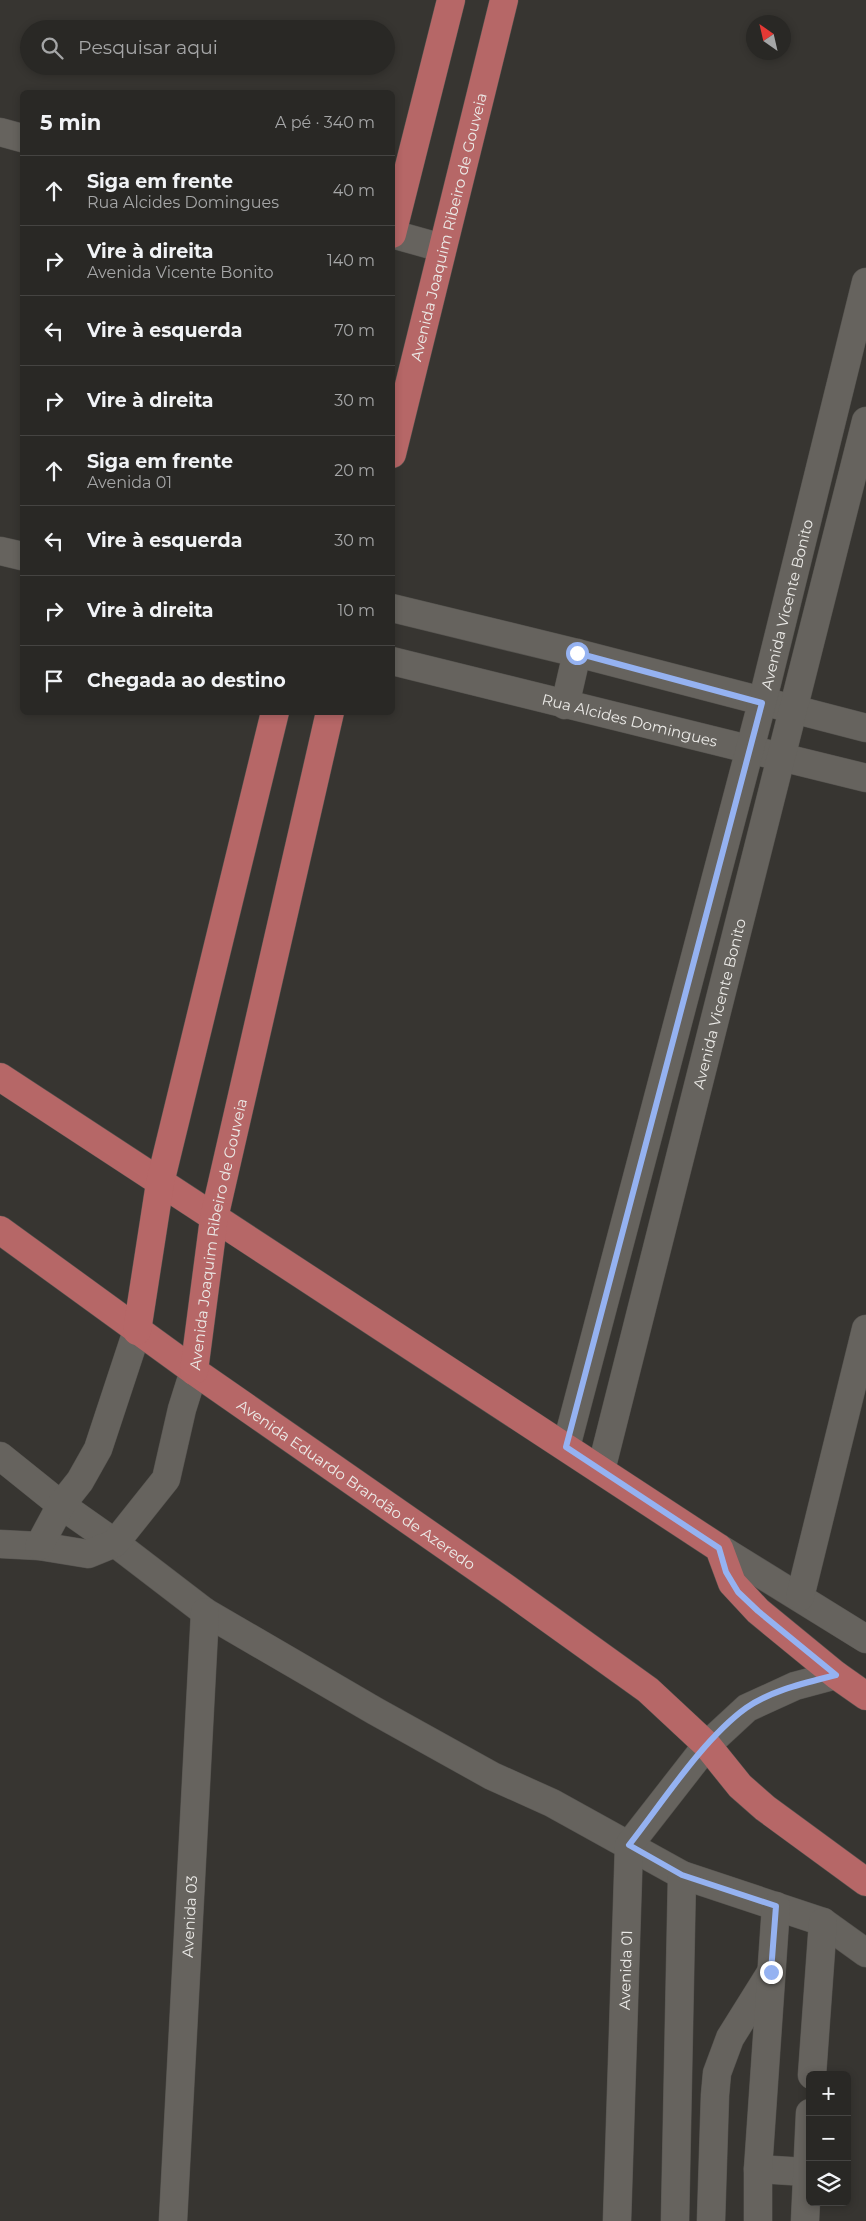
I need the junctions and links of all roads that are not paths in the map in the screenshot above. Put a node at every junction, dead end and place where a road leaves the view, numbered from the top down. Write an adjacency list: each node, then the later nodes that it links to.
1 (451, 0): 5 (main road)
2 (504, 0): 7 (main road, Avenida Joaquim Ribeiro de Gouveia)
3 (0, 132): 4 (street)
4 (20, 137)
5 (395, 226)
6 (395, 235): 7 (street)
7 (442, 248): 10 (main road, Avenida Joaquim Ribeiro de Gouveia)
8 (866, 282): 16 (street, Avenida Vicente Bonito)
9 (866, 421): 18 (street, Avenida Vicente Bonito)
10 (395, 442)
11 (0, 551): 12 (street)
12 (20, 556)
13 (395, 609): 14 (street)
14 (577, 653): 16 (street); 17 (street)
15 (395, 663): 17 (street, Rua Alcides Domingues)
16 (762, 703): 18 (street); 22 (street, Avenida Vicente Bonito)
17 (564, 705): 22 (street, Rua Alcides Domingues)
18 (792, 710): 21 (street); 23 (street, Avenida Vicente Bonito)
19 (274, 715): 26 (main road)
20 (329, 715): 27 (main road, Avenida Joaquim Ribeiro de Gouveia)
21 (866, 728)
22 (749, 750): 23 (street, Rua Alcides Domingues); 32 (street, Avenida Vicente Bonito)
23 (780, 757): 24 (street, Rua Alcides Domingues); 34 (street, Avenida Vicente Bonito)
24 (866, 778)
25 (0, 1077): 26 (main road)
26 (160, 1183): 27 (main road); 30 (main road)
27 (214, 1218): 31 (main road, Avenida Joaquim Ribeiro de Gouveia); 32 (main road)
28 (0, 1230): 30 (main road, Avenida Eduardo Brandão de Azeredo)
29 (866, 1329): 40 (street)
30 (137, 1331): 31 (main road, Avenida Eduardo Brandão de Azeredo); 35 (street)
31 (194, 1371): 36 (street, Avenida Joaquim Ribeiro de Gouveia); 45 (main road, Avenida Eduardo Brandão de Azeredo)
32 (566, 1447): 34 (main road)
33 (0, 1456): 35 (street)
34 (600, 1470): 39 (main road)
35 (60, 1505): 36 (street); 38 (street)
36 (115, 1543): 38 (street, Avenida Joaquim Ribeiro de Gouveia); 41 (street)
37 (0, 1544): 38 (street, Avenida Joaquim Ribeiro de Gouveia)
38 (39, 1546)
39 (719, 1548): 40 (street); 43 (main road)
40 (800, 1597): 42 (street)
41 (205, 1612): 46 (street); 58 (street, Avenida 03)
42 (866, 1639)
43 (836, 1675): 44 (main road); 45 (street)
44 (866, 1696)
45 (707, 1745): 46 (street); 48 (main road, Avenida Eduardo Brandão de Azeredo)
46 (629, 1845): 47 (street); 59 (street, Avenida 01)
47 (682, 1875): 49 (street); 60 (street)
48 (866, 1882)
49 (776, 1906): 50 (street); 52 (street)
50 (823, 1922): 51 (street); 53 (street)
51 (866, 1953)
52 (771, 1972): 56 (street); 61 (street)
53 (812, 2071)
54 (810, 2116): 55 (street)
55 (807, 2161)
56 (758, 2169): 57 (street); 62 (street)
57 (806, 2172): 63 (street)
58 (173, 2221)
59 (617, 2221)
60 (675, 2221)
61 (711, 2221)
62 (758, 2221)
63 (805, 2221)

